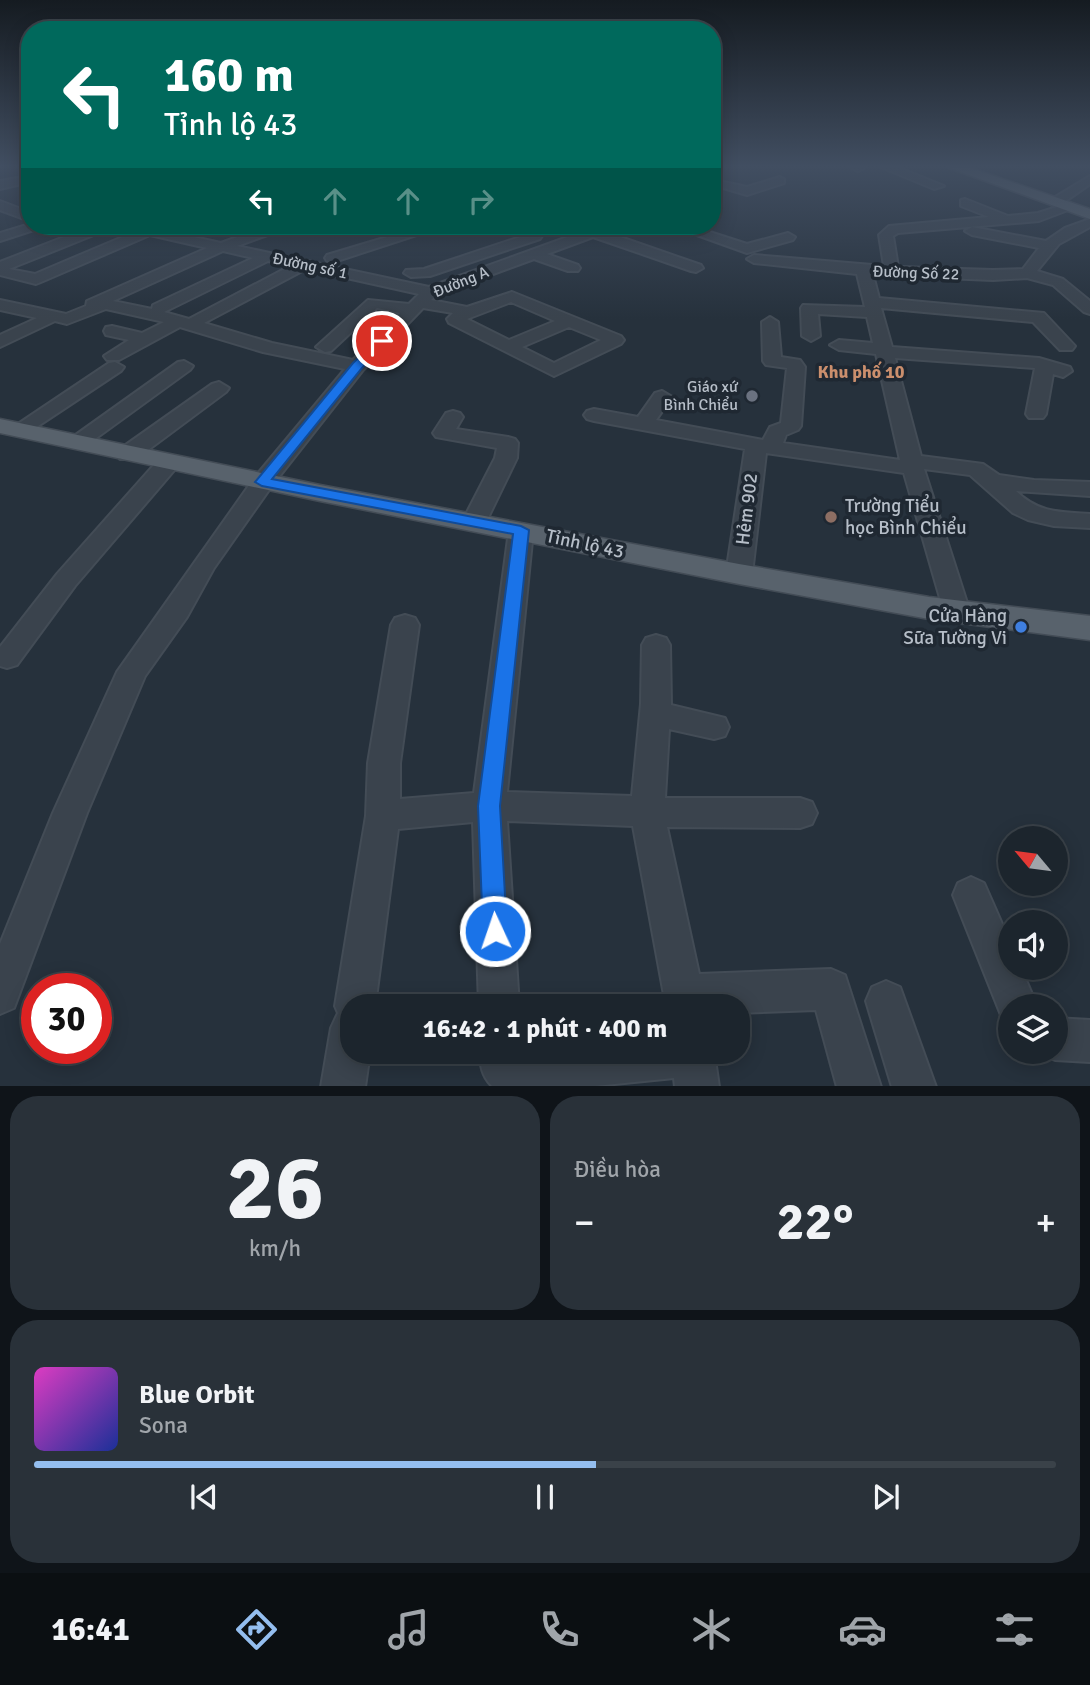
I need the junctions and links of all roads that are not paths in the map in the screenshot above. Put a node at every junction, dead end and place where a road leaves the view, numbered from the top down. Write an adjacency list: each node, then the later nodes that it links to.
1 (1002, 218): 3 (street)
2 (1032, 218): 3 (street)
3 (1008, 220): 36 (street)
4 (1090, 223): 20 (street)
5 (21, 231): 18 (street)
6 (969, 231): 20 (street)
7 (83, 235): 32 (street)
8 (139, 235): 32 (street)
9 (166, 235): 17 (street, Đường số 1)
10 (173, 235): 17 (street)
11 (254, 235): 21 (street)
12 (407, 235): 27 (street)
13 (538, 235): 35 (street)
14 (582, 235): 24 (street, Đường A)
15 (616, 235): 31 (street)
16 (704, 235): 19 (street)
17 (170, 236): 21 (street, Đường số 1)
18 (0, 237)
19 (788, 237)
20 (1047, 245): 34 (street)
21 (220, 247): 25 (street); 26 (street, Đường số 1)
22 (170, 252): 25 (street)
23 (844, 253): 33 (street)
24 (534, 254): 30 (street); 39 (street, Đường A)
25 (195, 257): 45 (street)
26 (266, 257): 29 (street, Đường số 1); 42 (street)
27 (332, 258)
28 (754, 259): 33 (street)
29 (303, 265): 39 (street, Đường số 1); 46 (street)
30 (573, 268)
31 (696, 268)
32 (0, 269)
33 (858, 270): 36 (street, Đường Số 22); 41 (street, Đường Số 22)
34 (1028, 272): 36 (street, Đường Số 22); 37 (street)
35 (411, 273)
36 (892, 273)
37 (1058, 282): 38 (street); 43 (street)
38 (1090, 288)
39 (421, 302): 44 (street); 58 (street); 61 (street, Đường A)
40 (0, 305): 45 (street)
41 (873, 307): 51 (street); 57 (street); 59 (street, Đường Số 22)
42 (159, 308)
43 (1090, 309)
44 (466, 313): 48 (street); 56 (street)
45 (64, 317): 47 (street); 50 (street); 53 (street)
46 (197, 320)
47 (178, 321): 52 (street); 61 (street)
48 (569, 321): 56 (street); 56 (street)
49 (771, 322): 70 (street)
50 (94, 325)
51 (811, 336)
52 (144, 339): 55 (street); 55 (street)
53 (0, 342)
54 (839, 345): 59 (street)
55 (113, 346): 68 (street)
56 (509, 346)
57 (1066, 346)
58 (325, 347)
59 (884, 350): 64 (street); 73 (street, Đường Số 22)
60 (184, 366): 69 (street)
61 (358, 366): 75 (street, Đường A)
62 (219, 388): 71 (street)
63 (662, 397): 67 (street)
64 (1035, 414)
65 (594, 415): 67 (street)
66 (453, 416): 77 (street)
67 (643, 424): 70 (street)
68 (10, 428): 69 (main road, Tỉnh lộ 43)
69 (77, 443): 71 (main road, Tỉnh lộ 43)
70 (763, 446): 73 (street); 80 (street, Hẻm 902)
71 (128, 454): 72 (main road, Tỉnh lộ 43)
72 (169, 462): 75 (main road, Tỉnh lộ 43); 85 (street)
73 (912, 465): 74 (street); 81 (street, Đường Số 22)
74 (992, 481): 76 (street); 78 (street)
75 (262, 482): 77 (main road, Tỉnh lộ 43); 93 (street, Đường A)
76 (1090, 489)
77 (474, 522): 79 (main road, Tỉnh lộ 43)
78 (1090, 522)
79 (521, 530): 80 (main road, Tỉnh lộ 43); 88 (street)
80 (739, 574): 81 (main road, Tỉnh lộ 43)
81 (957, 612): 83 (main road, Tỉnh lộ 43)
82 (405, 625): 91 (street)
83 (1090, 628)
84 (656, 645): 86 (street)
85 (7, 658)
86 (655, 714): 87 (street); 89 (street)
87 (714, 727)
88 (489, 806): 89 (street); 91 (street); 95 (street)
89 (647, 811): 90 (street); 96 (street)
90 (800, 813)
91 (383, 816): 94 (street)
92 (971, 895): 97 (street)
93 (0, 994)
94 (357, 994)
95 (498, 994)
96 (685, 994)
97 (1012, 994)
98 (750, 996): 106 (street)
99 (886, 1001): 107 (street)
100 (1068, 1040): 101 (street)
101 (1090, 1041)
102 (347, 1064): 105 (street)
103 (695, 1065): 104 (street)
104 (519, 1070)
105 (343, 1086)
106 (859, 1086)
107 (914, 1086)

